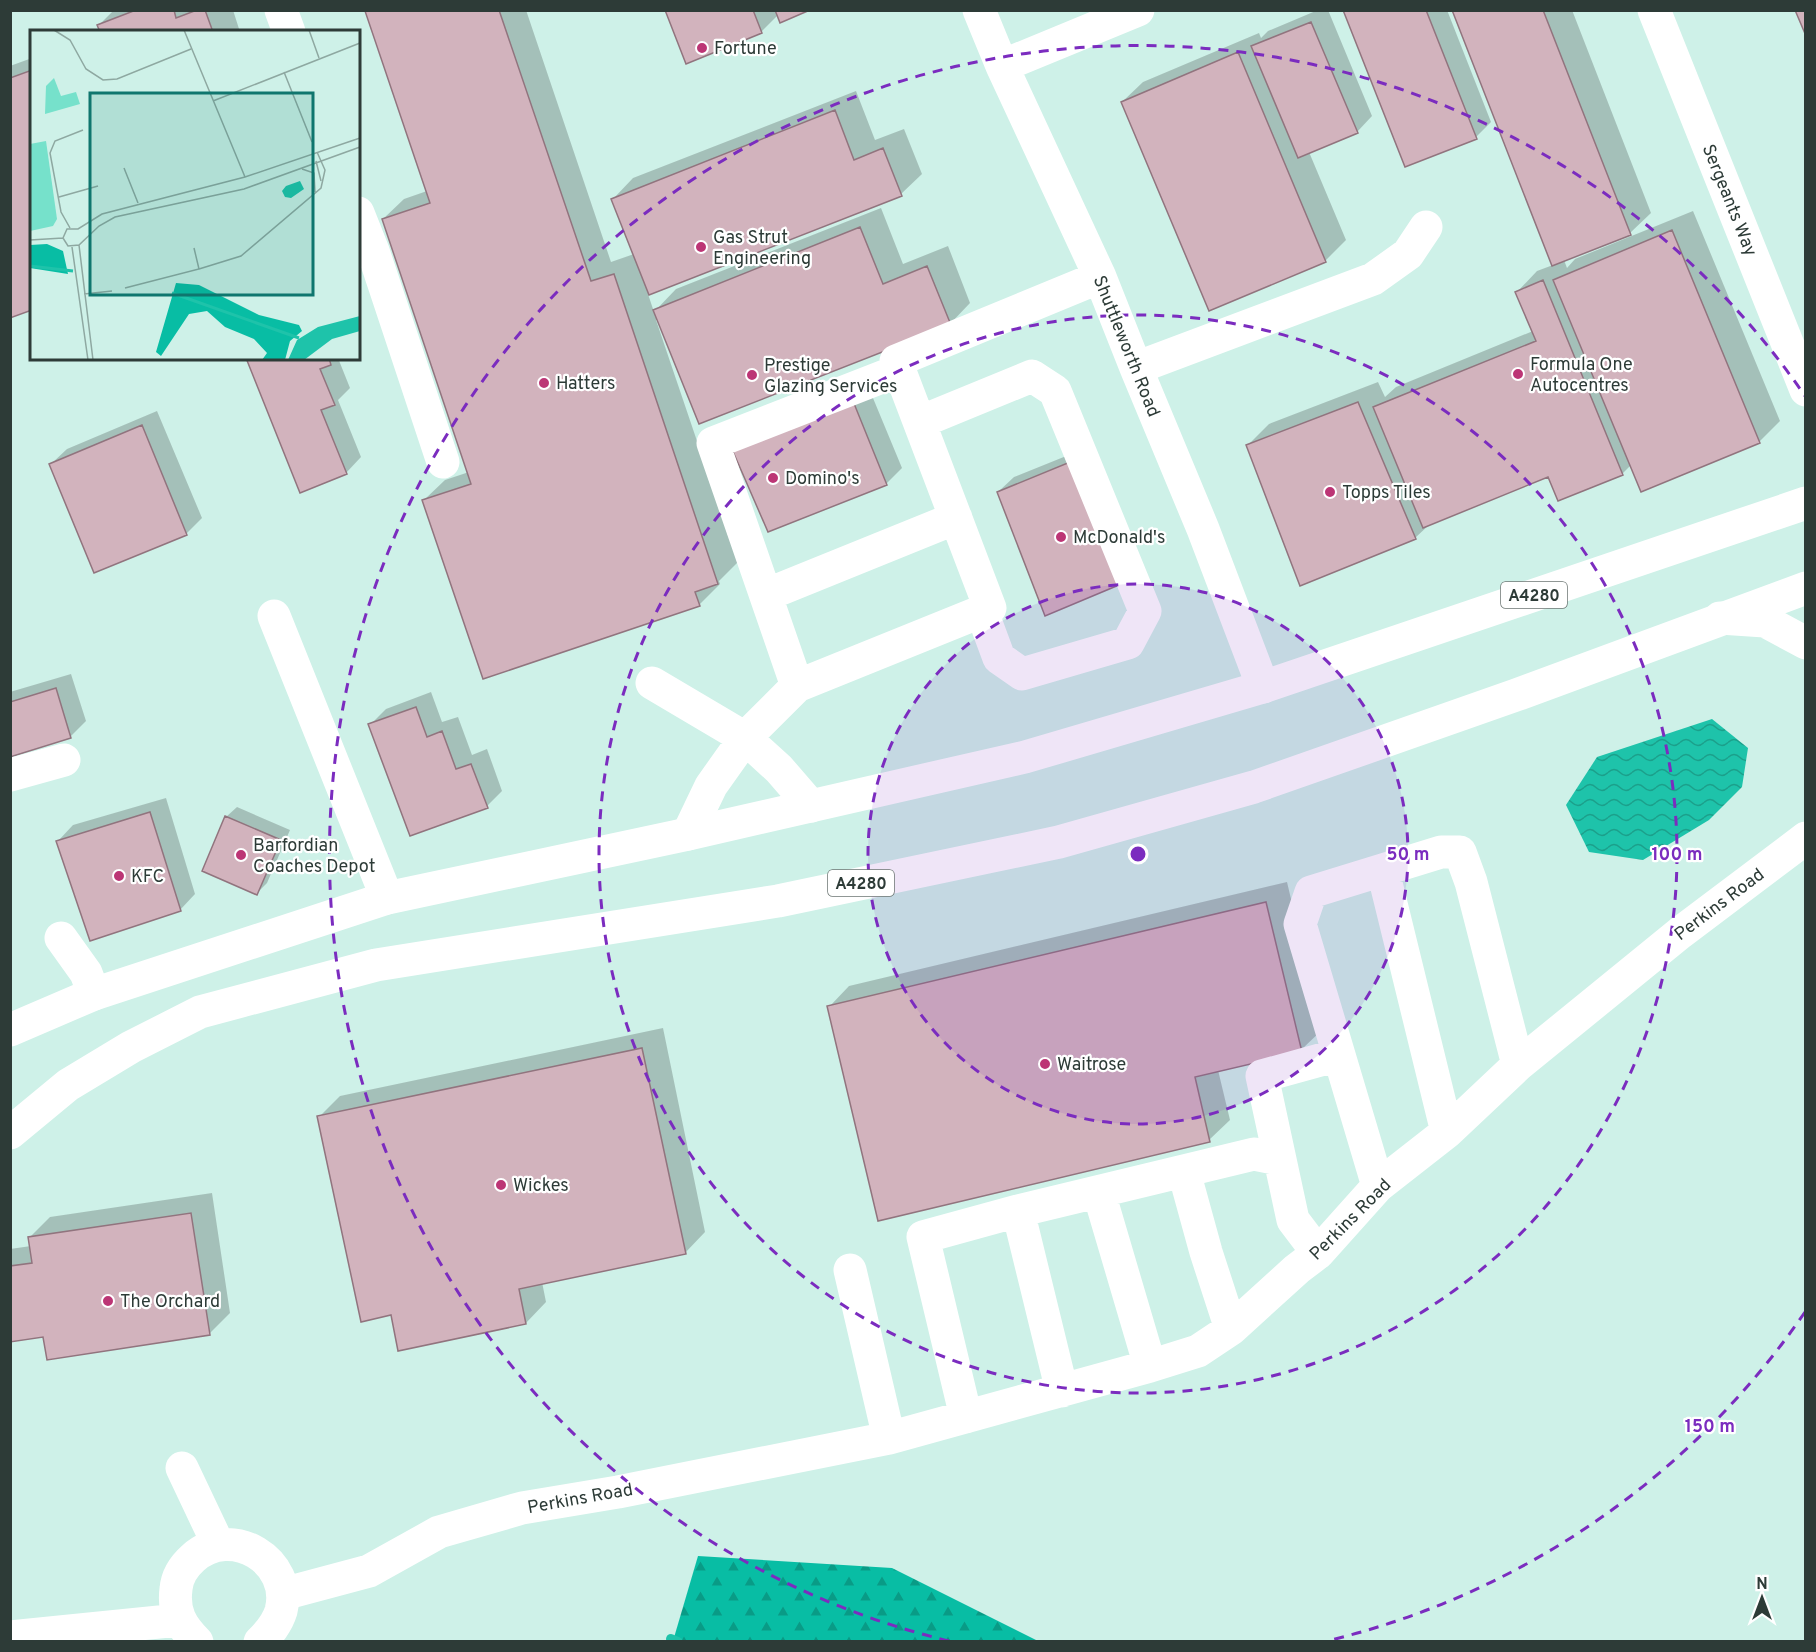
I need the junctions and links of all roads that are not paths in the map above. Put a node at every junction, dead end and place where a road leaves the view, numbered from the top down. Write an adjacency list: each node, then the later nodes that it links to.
1 (281, 10): 5 (street)
2 (979, 10): 6 (street, Shuttleworth Road)
3 (1138, 10): 6 (street)
4 (1654, 10): 12 (street, Sergeants Way)
5 (288, 30)
6 (1002, 66): 9 (street, Shuttleworth Road)
7 (360, 218): 14 (street)
8 (1426, 227): 10 (street)
9 (1100, 277): 10 (street, Shuttleworth Road); 11 (street)
10 (1136, 368): 25 (street, Shuttleworth Road)
11 (900, 370): 13 (street); 18 (street)
12 (1806, 390)
13 (920, 422): 16 (street); 19 (street)
14 (443, 462)
15 (1806, 503): 25 (street, A4280)
16 (956, 518): 18 (street); 19 (street)
17 (1806, 588): 21 (street, A4280)
18 (766, 595): 24 (street)
19 (982, 612): 24 (street)
20 (274, 616): 33 (street)
21 (1719, 618): 22 (street); 40 (street, A4280)
22 (1806, 643)
23 (652, 683): 26 (street)
24 (797, 686): 26 (street)
25 (1263, 687): 29 (street, A4280)
26 (745, 738): 29 (street); 30 (street)
27 (63, 760): 28 (street)
28 (10, 775)
29 (811, 806): 30 (street, A4280)
30 (688, 834): 33 (street, A4280)
31 (1806, 838): 38 (street, Perkins Road)
32 (1383, 871): 37 (street); 38 (street); 39 (street)
33 (387, 898): 35 (street, A4280)
34 (61, 938): 35 (street)
35 (94, 994): 36 (street, A4280)
36 (10, 1030)
37 (1338, 1055): 41 (street); 43 (street)
38 (1518, 1065): 39 (street, Perkins Road)
39 (1447, 1132): 43 (street, Perkins Road)
40 (10, 1133)
41 (1279, 1159): 42 (street); 46 (street)
42 (1184, 1172): 44 (street); 48 (street)
43 (1378, 1186): 46 (street, Perkins Road)
44 (1099, 1193): 45 (street); 49 (street)
45 (1018, 1211): 50 (street); 51 (street)
46 (1318, 1253): 48 (street, Perkins Road)
47 (850, 1270): 52 (street)
48 (1231, 1329): 49 (street, Perkins Road)
49 (1150, 1366): 50 (street, Perkins Road)
50 (1062, 1391): 51 (street, Perkins Road)
51 (966, 1417): 52 (street, Perkins Road)
52 (889, 1438): 55 (street, Perkins Road)
53 (182, 1468): 54 (street)
54 (218, 1544): 55 (street); 56 (street)
55 (283, 1594): 58 (street)
56 (188, 1631): 57 (street)
57 (10, 1637)
58 (260, 1641)

